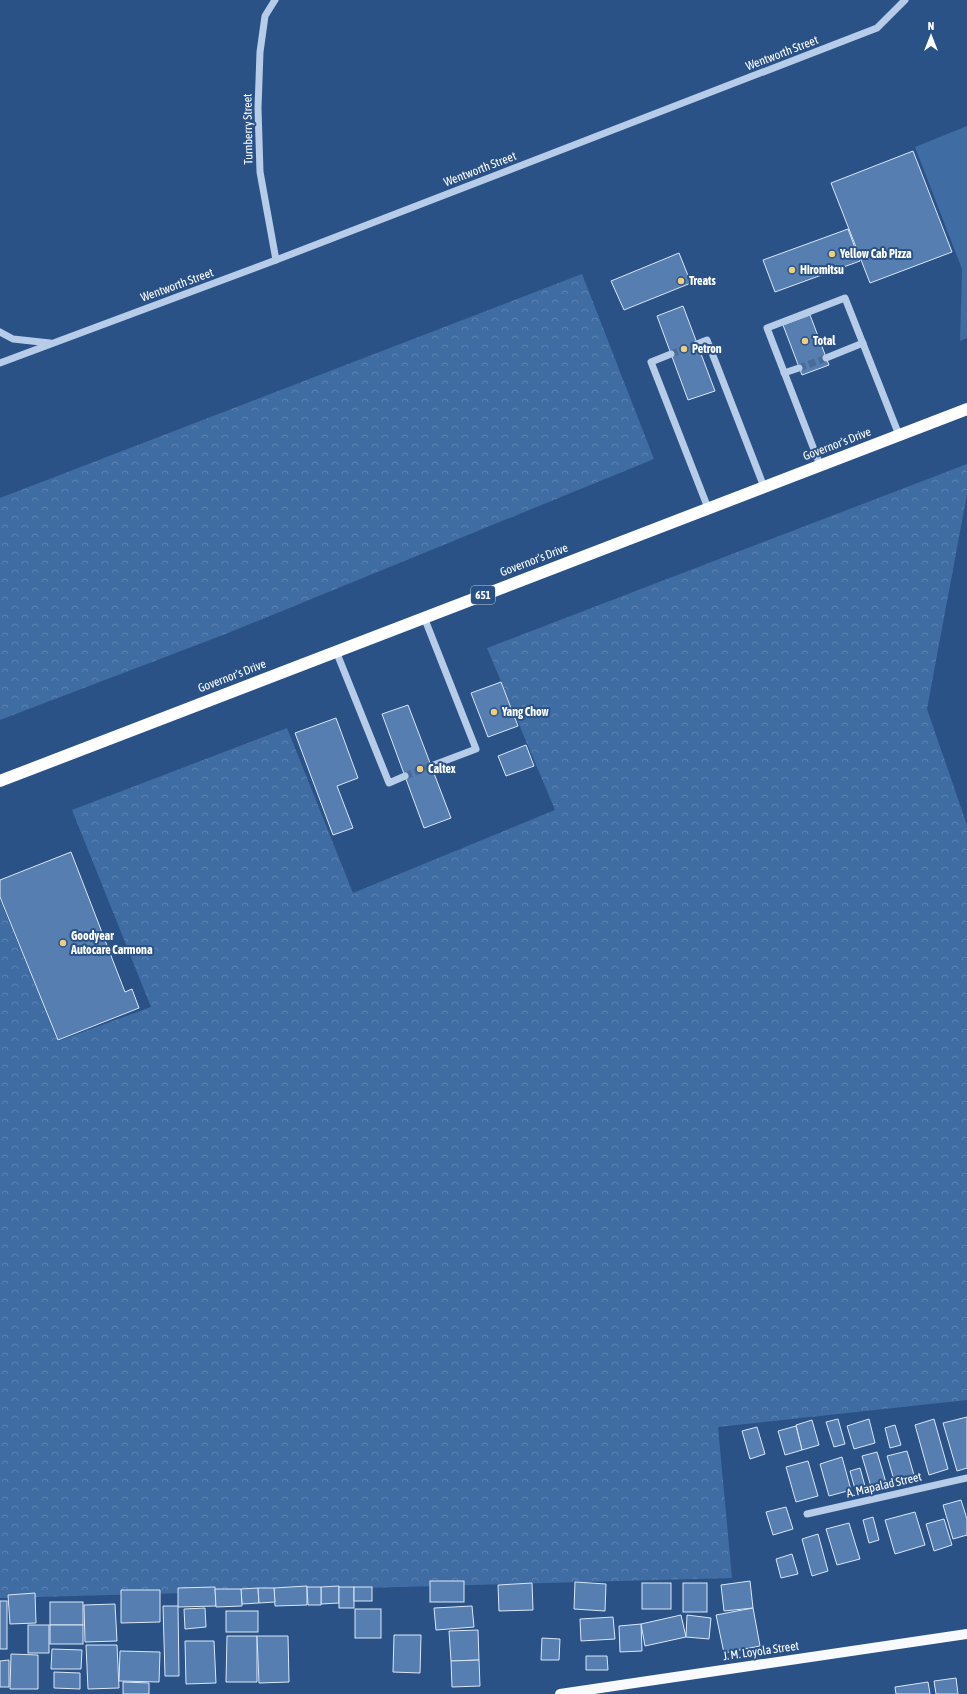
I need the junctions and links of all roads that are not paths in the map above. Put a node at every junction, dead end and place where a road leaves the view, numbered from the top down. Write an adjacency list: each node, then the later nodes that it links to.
1 (275, 0): 3 (street, Turnberry Street)
2 (905, 0): 3 (street, Wentworth Street)
3 (276, 260): 5 (street, Wentworth Street)
4 (0, 332): 5 (street, Wentworth Street)
5 (53, 343): 10 (street, Wentworth Street)
6 (697, 344): 16 (street)
7 (863, 344): 9 (street); 12 (street); 14 (street)
8 (671, 354): 17 (street)
9 (826, 358)
10 (0, 363)
11 (799, 368): 12 (street)
12 (784, 373): 15 (street)
13 (967, 409): 14 (highway, Governor's Drive / 651)
14 (899, 435): 15 (highway, Governor's Drive / 651)
15 (820, 466): 16 (highway, Governor's Drive / 651)
16 (764, 487): 17 (highway, Governor's Drive / 651)
17 (708, 508): 18 (highway, Governor's Drive / 651)
18 (424, 617): 19 (highway, Governor's Drive / 651); 20 (street)
19 (336, 651): 21 (street); 22 (highway, Governor's Drive / 651)
20 (431, 766)
21 (405, 776)
22 (0, 781)
23 (967, 1478): 24 (street, A. Mapalad Street)
24 (807, 1514)
25 (967, 1634): 26 (main road, J. M. Loyola Street)
26 (560, 1694)

